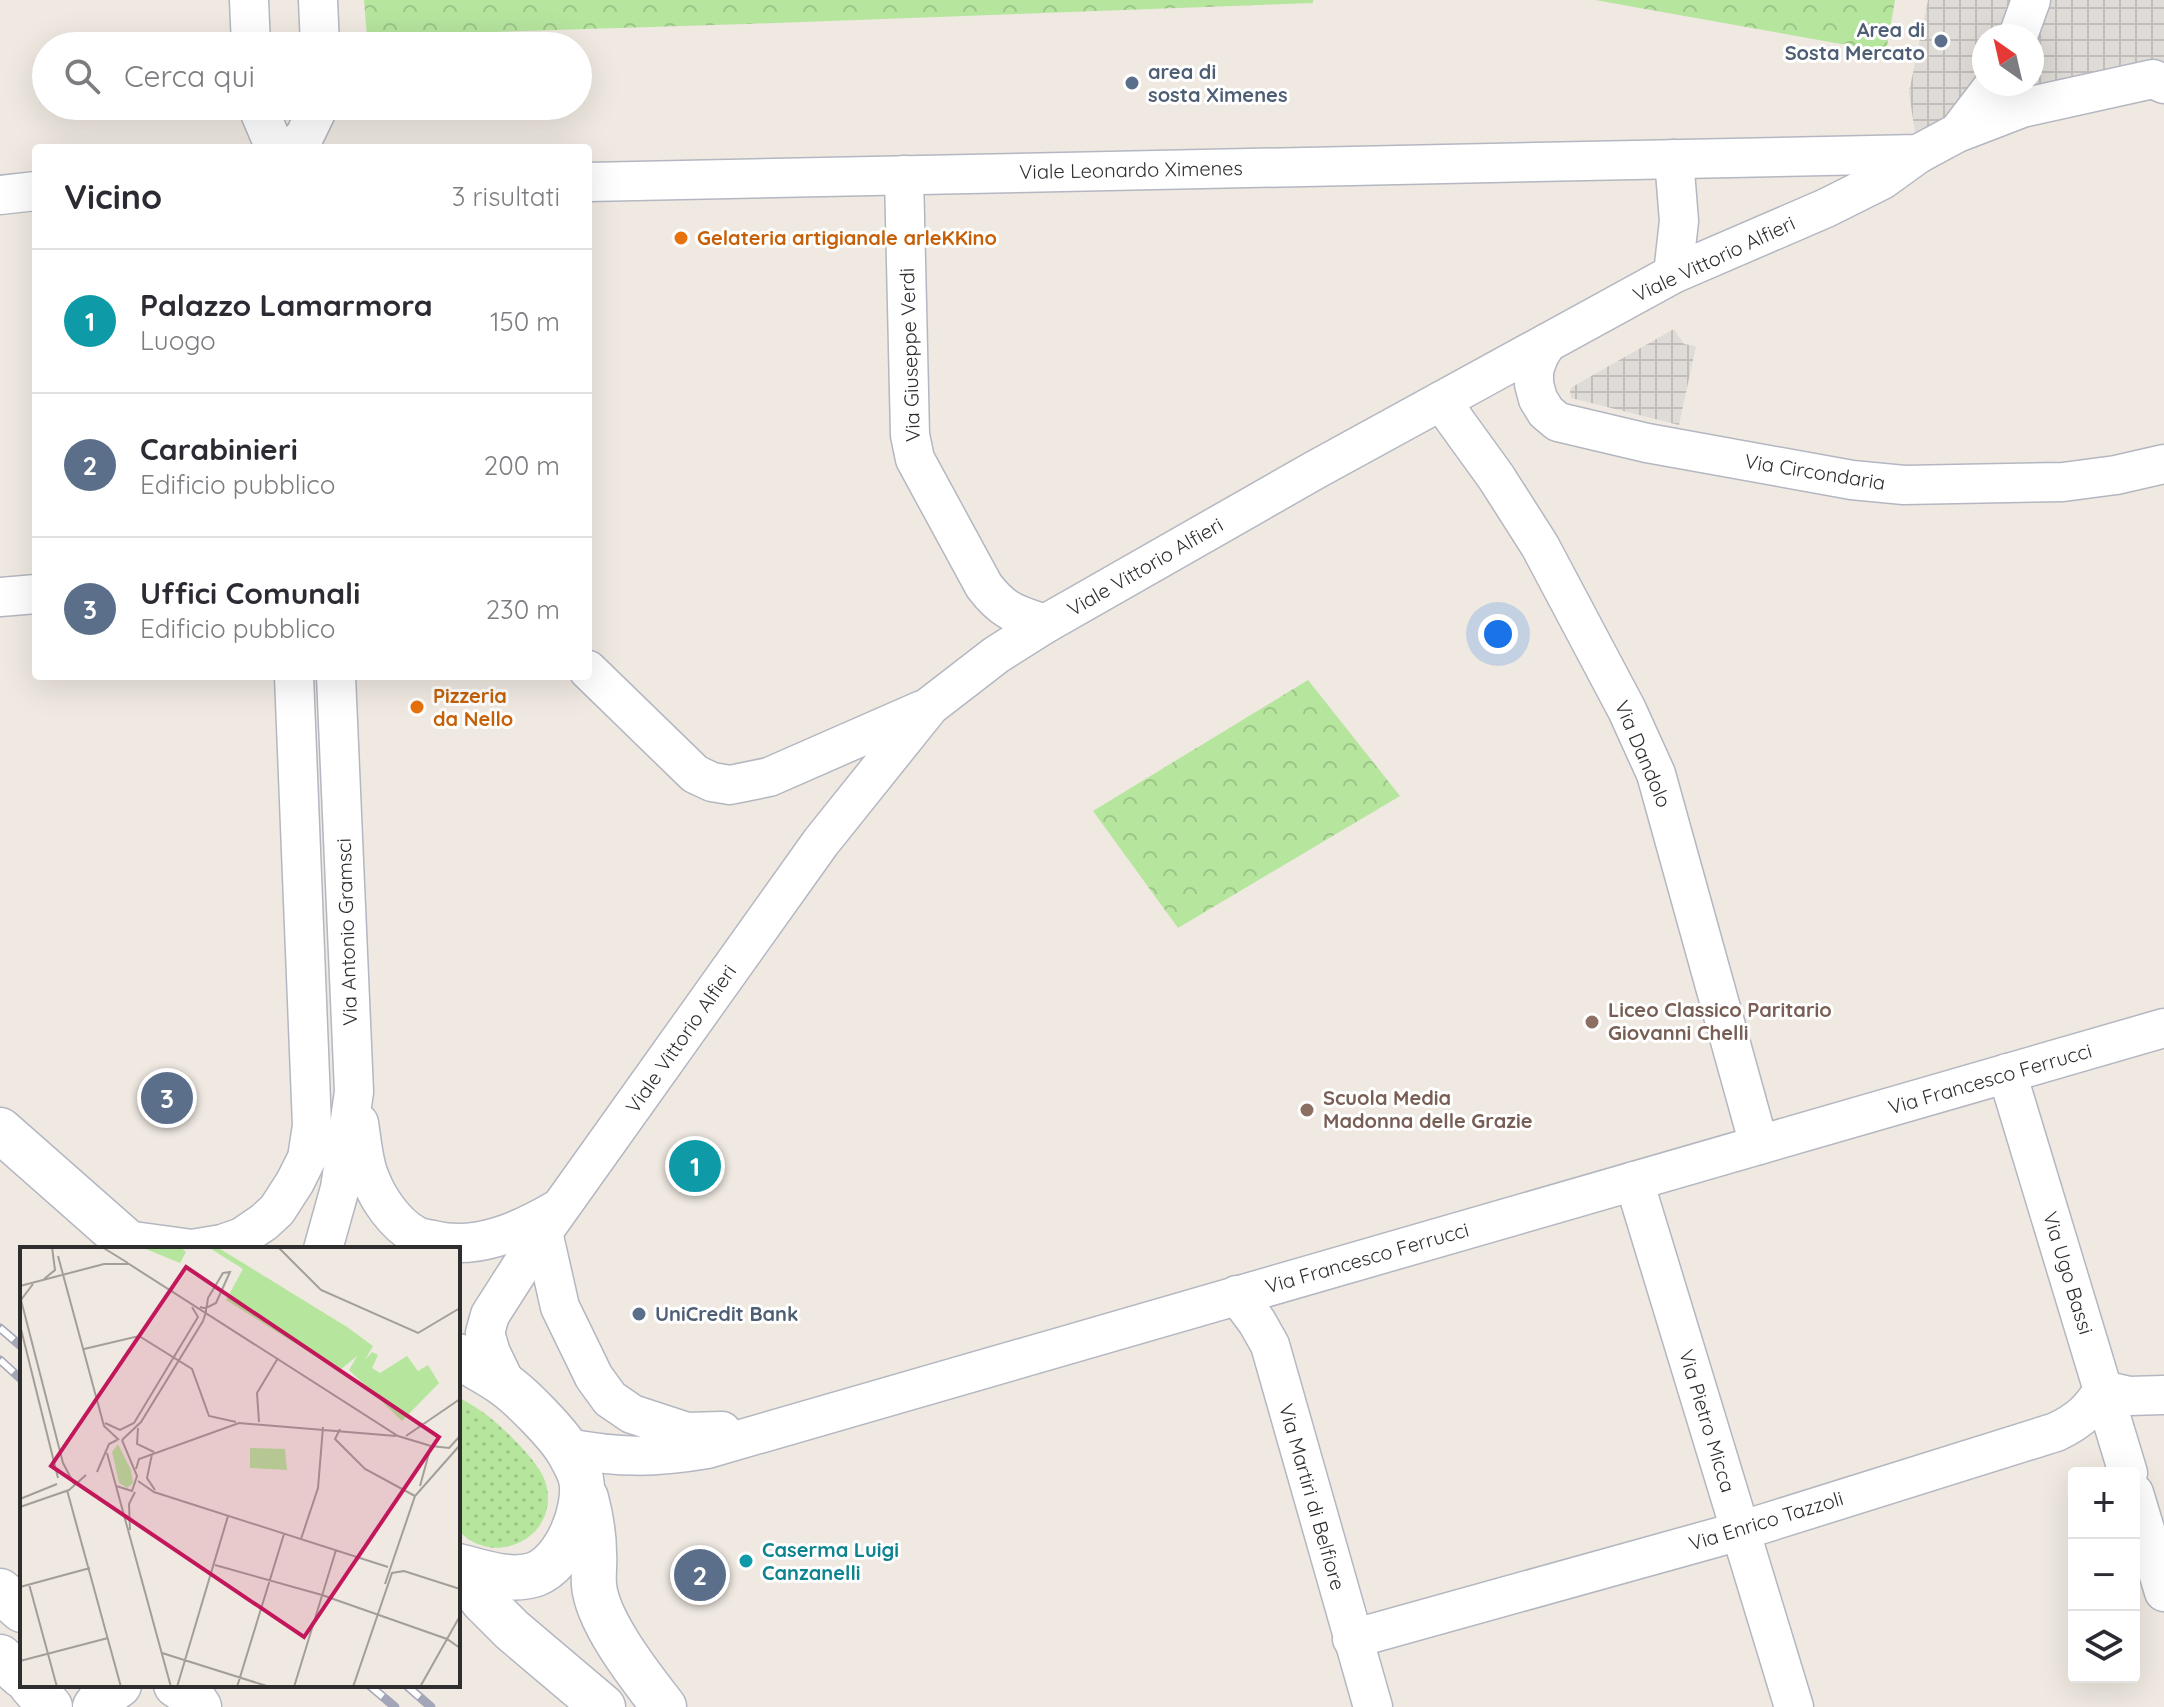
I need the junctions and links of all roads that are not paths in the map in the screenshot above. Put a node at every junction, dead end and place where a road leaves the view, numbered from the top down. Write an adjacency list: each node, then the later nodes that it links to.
1 (249, 0): 5 (street)
2 (318, 0): 6 (street)
3 (2031, 0): 4 (street)
4 (2022, 24)
5 (250, 32)
6 (319, 32)
7 (2160, 79): 11 (street, Viale Leonardo Ximenes)
8 (1986, 96): 11 (street)
9 (263, 120): 12 (street)
10 (312, 120): 13 (street)
11 (1957, 133): 14 (street, Viale Leonardo Ximenes)
12 (273, 144)
13 (297, 144)
14 (1918, 154): 15 (street, Viale Leonardo Ximenes); 22 (street, Viale Vittorio Alfieri)
15 (1674, 159): 16 (street, Viale Leonardo Ximenes); 22 (street)
16 (904, 175): 17 (street, Viale Leonardo Ximenes); 28 (street, Via Giuseppe Verdi)
17 (592, 182)
18 (32, 191): 19 (street)
19 (0, 195)
20 (0, 214): 21 (street)
21 (32, 214)
22 (1673, 274): 23 (street, Viale Vittorio Alfieri)
23 (1547, 343): 24 (street, Viale Vittorio Alfieri); 25 (street, Via Circondaria)
24 (1441, 401): 28 (street, Viale Vittorio Alfieri); 38 (street, Via Dandolo)
25 (2164, 464)
26 (32, 594): 27 (street)
27 (0, 597)
28 (1045, 624): 32 (street, Viale Vittorio Alfieri)
29 (592, 674): 32 (street)
30 (294, 680): 36 (street)
31 (336, 680): 35 (street, Via Antonio Gramsci)
32 (930, 706): 41 (street, Viale Vittorio Alfieri)
33 (2164, 1028): 34 (street, Via Francesco Ferrucci)
34 (2007, 1073): 38 (street, Via Francesco Ferrucci); 49 (street, Via Ugo Bassi)
35 (354, 1092): 40 (street, Via Antonio Gramsci); 41 (street, Viale Vittorio Alfieri)
36 (310, 1095): 40 (street); 44 (street)
37 (0, 1130): 42 (street)
38 (1759, 1145): 39 (street, Via Francesco Ferrucci)
39 (1634, 1181): 46 (street, Via Francesco Ferrucci); 55 (street, Via Pietro Micca)
40 (340, 1188): 45 (street, Via Antonio Gramsci)
41 (553, 1219): 48 (street, Viale Vittorio Alfieri); 51 (street)
42 (131, 1244): 43 (street)
43 (168, 1247)
44 (204, 1247)
45 (324, 1247)
46 (1237, 1295): 51 (street, Via Francesco Ferrucci); 61 (street, Via Martiri di Belfiore)
47 (460, 1357): 48 (street)
48 (507, 1386): 52 (street)
49 (2103, 1390): 50 (street); 53 (street, Via Ugo Bassi); 55 (street, Via Enrico Tazzoli)
50 (2164, 1395)
51 (776, 1429): 52 (street, Via Francesco Ferrucci)
52 (574, 1465): 56 (street); 73 (street)
53 (2126, 1467)
54 (2140, 1513): 59 (street)
55 (1740, 1531): 61 (street, Via Enrico Tazzoli); 75 (street, Via Pietro Micca)
56 (460, 1567)
57 (460, 1570): 72 (street)
58 (0, 1591): 60 (street)
59 (2164, 1592)
60 (20, 1608)
61 (1352, 1639): 74 (street, Via Martiri di Belfiore)
62 (0, 1657): 63 (street)
63 (20, 1674)
64 (33, 1687): 68 (street)
65 (116, 1687): 69 (street)
66 (179, 1687): 70 (street)
67 (216, 1687): 71 (street)
68 (50, 1707)
69 (95, 1707)
70 (199, 1707)
71 (211, 1707)
72 (603, 1707)
73 (664, 1707)
74 (1373, 1707)
75 (1794, 1707)

